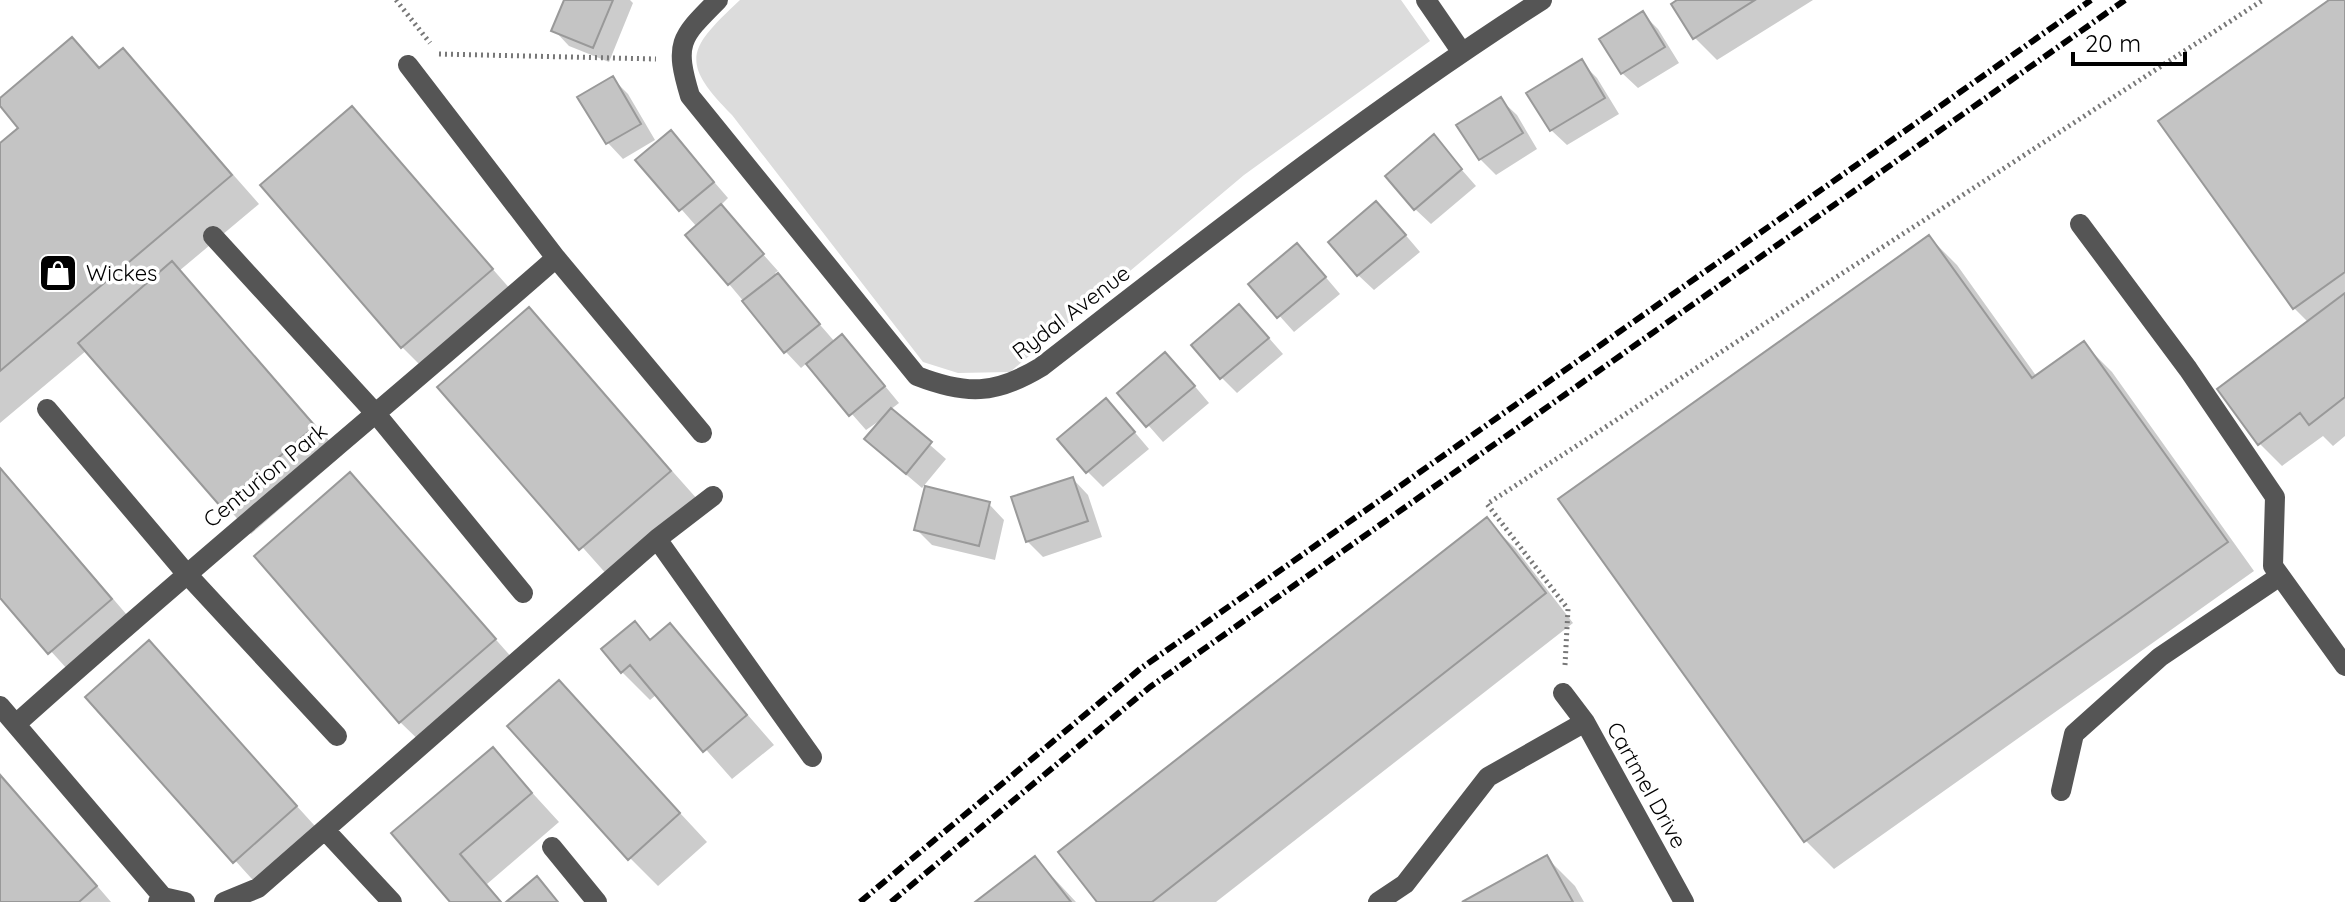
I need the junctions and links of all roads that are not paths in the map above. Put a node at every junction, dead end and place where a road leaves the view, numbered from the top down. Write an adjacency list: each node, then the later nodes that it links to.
1 (718, 0): 4 (street, Rydal Avenue)
2 (1426, 0): 4 (street)
3 (1542, 0): 4 (street, Rydal Avenue)
4 (1461, 51)
5 (408, 65): 8 (street)
6 (2080, 224): 14 (street)
7 (213, 236): 10 (street)
8 (556, 258): 10 (street, Centurion Park); 11 (street)
9 (47, 409): 15 (street)
10 (377, 415): 15 (street, Centurion Park); 16 (street)
11 (702, 433)
12 (713, 496): 13 (street)
13 (657, 539): 23 (street); 25 (street)
14 (2276, 571): 17 (street); 24 (street)
15 (185, 572): 21 (street, Centurion Park); 22 (street)
16 (523, 593)
17 (2345, 666)
18 (1563, 693): 20 (street, Cartmel Drive)
19 (0, 706): 21 (street)
20 (1585, 722): 32 (street); 33 (street, Cartmel Drive)
21 (16, 724): 27 (street)
22 (337, 736)
23 (812, 757)
24 (2061, 791)
25 (325, 830): 29 (street); 30 (street)
26 (552, 847): 31 (street)
27 (160, 900): 28 (street)
28 (185, 902)
29 (224, 902)
30 (392, 902)
31 (597, 902)
32 (1378, 902)
33 (1684, 902)

